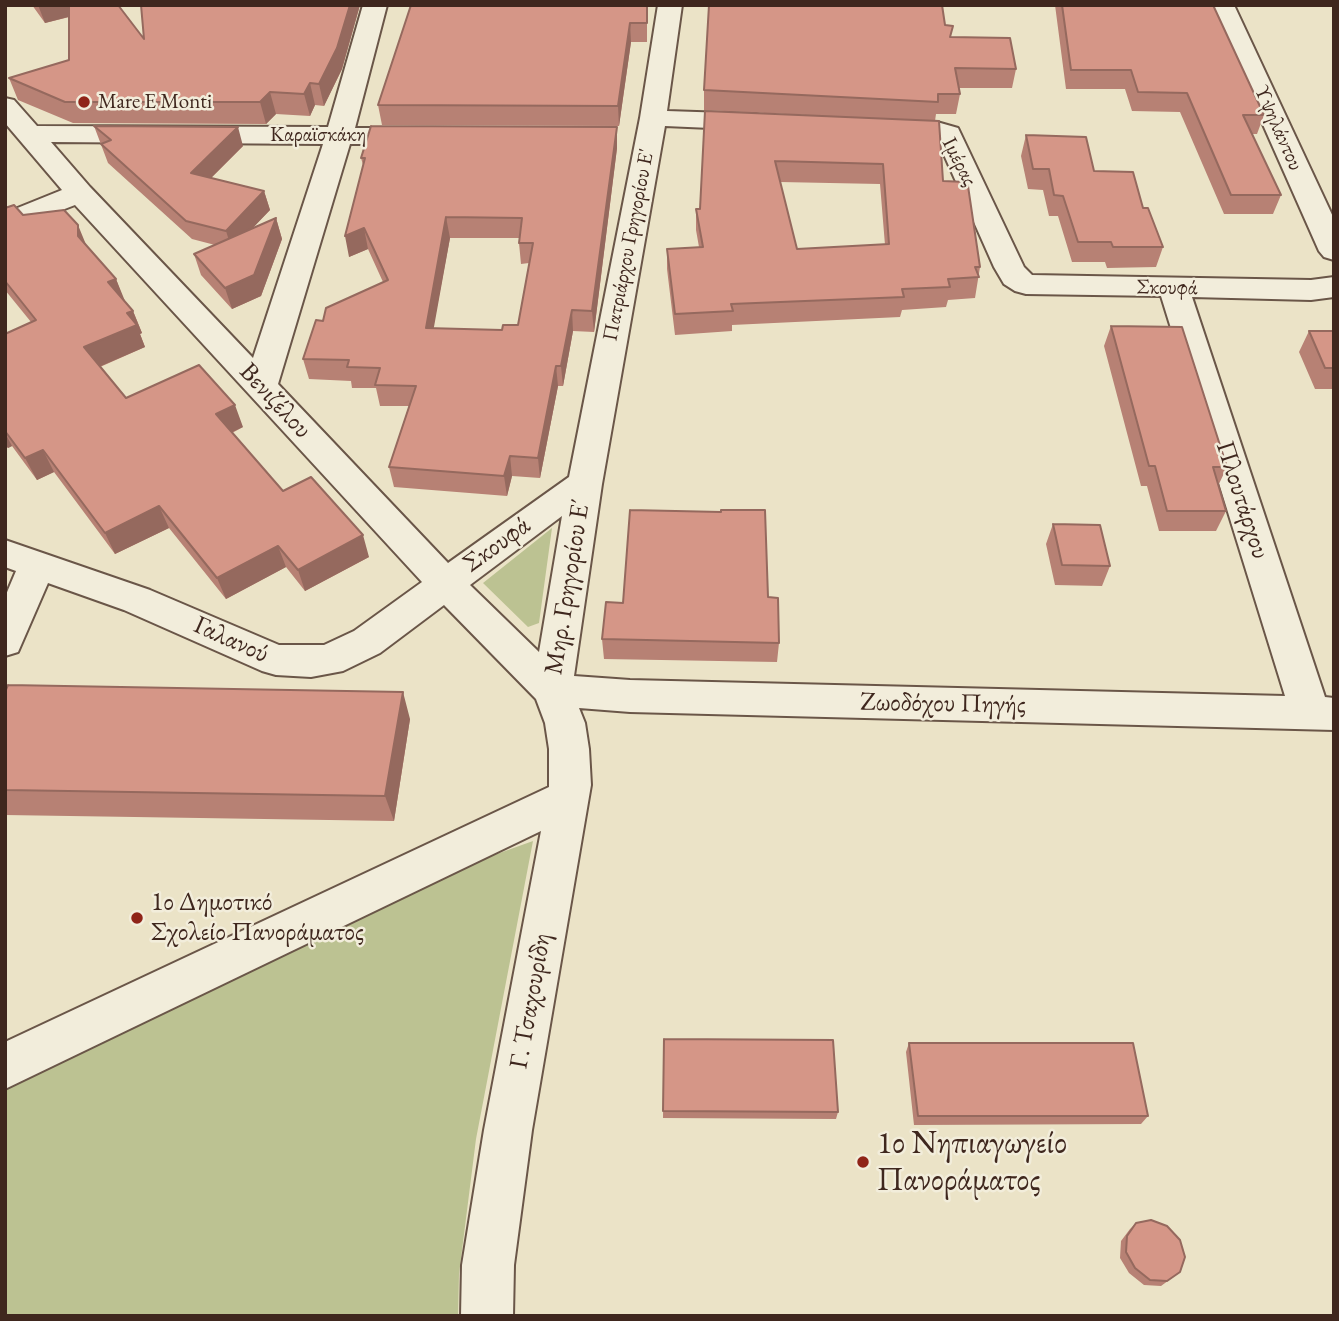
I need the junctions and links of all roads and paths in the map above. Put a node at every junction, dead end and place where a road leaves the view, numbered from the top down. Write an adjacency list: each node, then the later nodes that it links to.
1 (375, 5): 9 (street)
2 (670, 5): 7 (street, Πατριάρχου Γρηγορίου Ε')
3 (1222, 5): 13 (street, Υψηλάντου)
4 (5, 106): 8 (street, Βενιζέλου)
5 (778, 123): 7 (street)
6 (862, 127): 14 (street, Ιμέρας)
7 (642, 131): 18 (street, Πατριάρχου Γρηγορίου Ε')
8 (28, 134): 9 (street, Καραϊσκάκη); 11 (street, Βενιζέλου)
9 (339, 135): 10 (street, Καραϊσκάκη); 17 (street)
10 (447, 136)
11 (80, 193): 12 (street); 17 (street, Βενιζέλου)
12 (5, 223)
13 (1334, 251)
14 (1009, 267): 16 (street, Σκουφά)
15 (1334, 287): 16 (street, Σκουφά)
16 (1174, 288): 23 (street, Πλουτάρχου)
17 (261, 385): 20 (street, Βενιζέλου)
18 (585, 484): 20 (street, Σκουφά); 22 (street, Μηρ. Γρηγορίου Ε΄)
19 (22, 558): 20 (street, Γαλανού); 21 (street)
20 (445, 583): 22 (street, Βενιζέλου)
21 (5, 642)
22 (552, 690): 23 (street, Ζωοδόχου Πηγής); 24 (street, Γ. Τσαχουρίδη)
23 (1322, 713)
24 (568, 797): 25 (street); 26 (street, Γ. Τσαχουρίδη)
25 (5, 1066)
26 (487, 1316)

